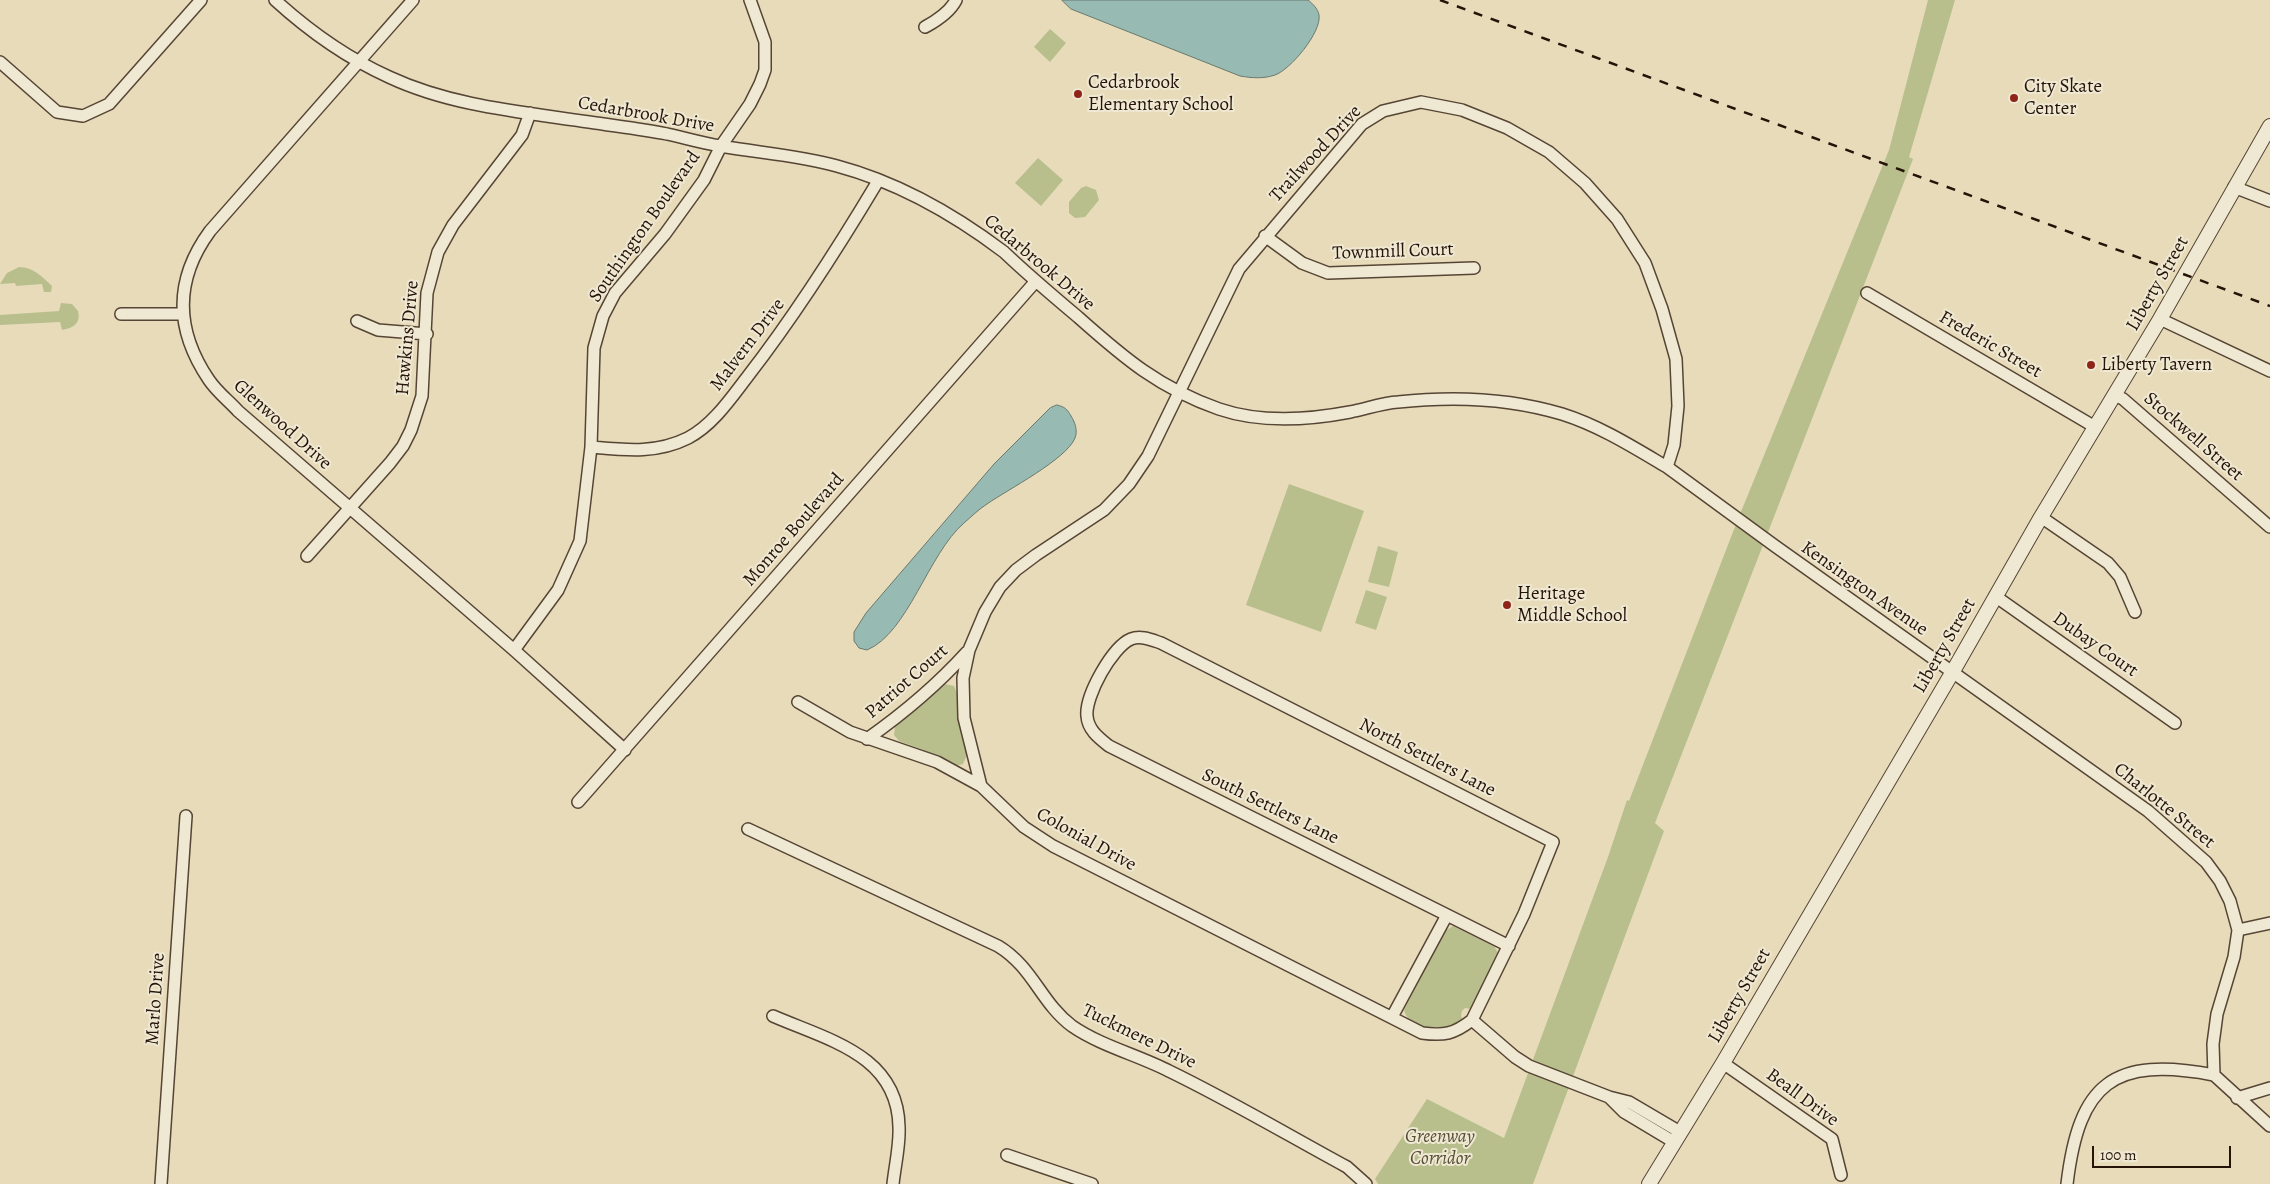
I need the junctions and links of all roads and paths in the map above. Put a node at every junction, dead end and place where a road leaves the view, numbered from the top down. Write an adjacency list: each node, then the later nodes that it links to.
1 (201, 0): 8 (street)
2 (275, 0): 7 (street, Cedarbrook Drive)
3 (413, 0): 7 (street, Glenwood Drive)
4 (750, 0): 11 (street, Southington Boulevard)
5 (956, 0): 6 (street)
6 (925, 27)
7 (360, 61): 9 (street, Cedarbrook Drive); 20 (street, Glenwood Drive)
8 (0, 62)
9 (530, 113): 11 (street, Cedarbrook Drive); 23 (street, Hawkins Drive)
10 (2270, 126): 13 (street, Liberty Street)
11 (721, 146): 12 (street, Cedarbrook Drive); 28 (street, Southington Boulevard)
12 (878, 180): 17 (street, Cedarbrook Drive); 28 (street, Malvern Drive)
13 (2234, 187): 14 (street); 21 (street, Liberty Street)
14 (2270, 201)
15 (1264, 236): 16 (street, Townmill Court); 25 (street, Trailwood Drive); 29 (street, Trailwood Drive)
16 (1474, 268)
17 (1036, 281): 25 (street, Cedarbrook Drive); 43 (street, Monroe Boulevard)
18 (1866, 293): 27 (street, Frederic Street)
19 (121, 314): 20 (street)
20 (182, 314): 30 (street, Glenwood Drive)
21 (2160, 319): 24 (street); 26 (street, Liberty Street)
22 (357, 321): 23 (street)
23 (427, 334): 30 (street, Hawkins Drive)
24 (2270, 371)
25 (1180, 393): 29 (street, Cedarbrook Drive); 37 (street)
26 (2115, 395): 27 (street, Liberty Street); 32 (street, Stockwell Street)
27 (2095, 427): 31 (street, Liberty Street)
28 (591, 447): 36 (street, Southington Boulevard)
29 (1667, 467): 39 (street, Kensington Avenue)
30 (350, 508): 33 (street, Hawkins Drive); 36 (street, Glenwood Drive)
31 (2041, 517): 34 (street, Liberty Street); 35 (street)
32 (2270, 527)
33 (307, 556)
34 (1995, 596): 39 (street, Liberty Street); 41 (street, Dubay Court)
35 (2135, 612)
36 (514, 650): 43 (street, Glenwood Drive)
37 (969, 650): 42 (street, Patriot Court); 44 (street)
38 (1112, 656): 48 (street, South Settlers Lane); 51 (street, North Settlers Lane)
39 (1952, 673): 50 (street, Charlotte Street); 55 (street, Liberty Street)
40 (798, 702): 42 (street, Patriot Court)
41 (2175, 724)
42 (867, 739): 44 (street, Patriot Court)
43 (625, 750): 45 (street, Monroe Boulevard)
44 (981, 786): 53 (street, Colonial Drive)
45 (578, 802)
46 (186, 816): 63 (street, Marlo Drive)
47 (748, 829): 66 (street, Tuckmere Drive)
48 (1447, 915): 51 (street, South Settlers Lane); 53 (street)
49 (2270, 923): 50 (street)
50 (2238, 930): 56 (street, Charlotte Street)
51 (1509, 946): 54 (street, North Settlers Lane)
52 (773, 1016): 64 (street)
53 (1392, 1017): 54 (street, Colonial Drive)
54 (1472, 1020): 60 (street)
55 (1723, 1063): 60 (street, Liberty Street); 62 (street, Beall Drive)
56 (2214, 1075): 58 (street); 68 (street)
57 (2270, 1088): 58 (street)
58 (2237, 1098): 59 (street)
59 (2270, 1126)
60 (1677, 1137): 67 (street, Liberty Street)
61 (1007, 1155): 65 (street)
62 (1841, 1175)
63 (161, 1184)
64 (893, 1184)
65 (1092, 1184)
66 (1366, 1184)
67 (1649, 1184)
68 (2067, 1184)

